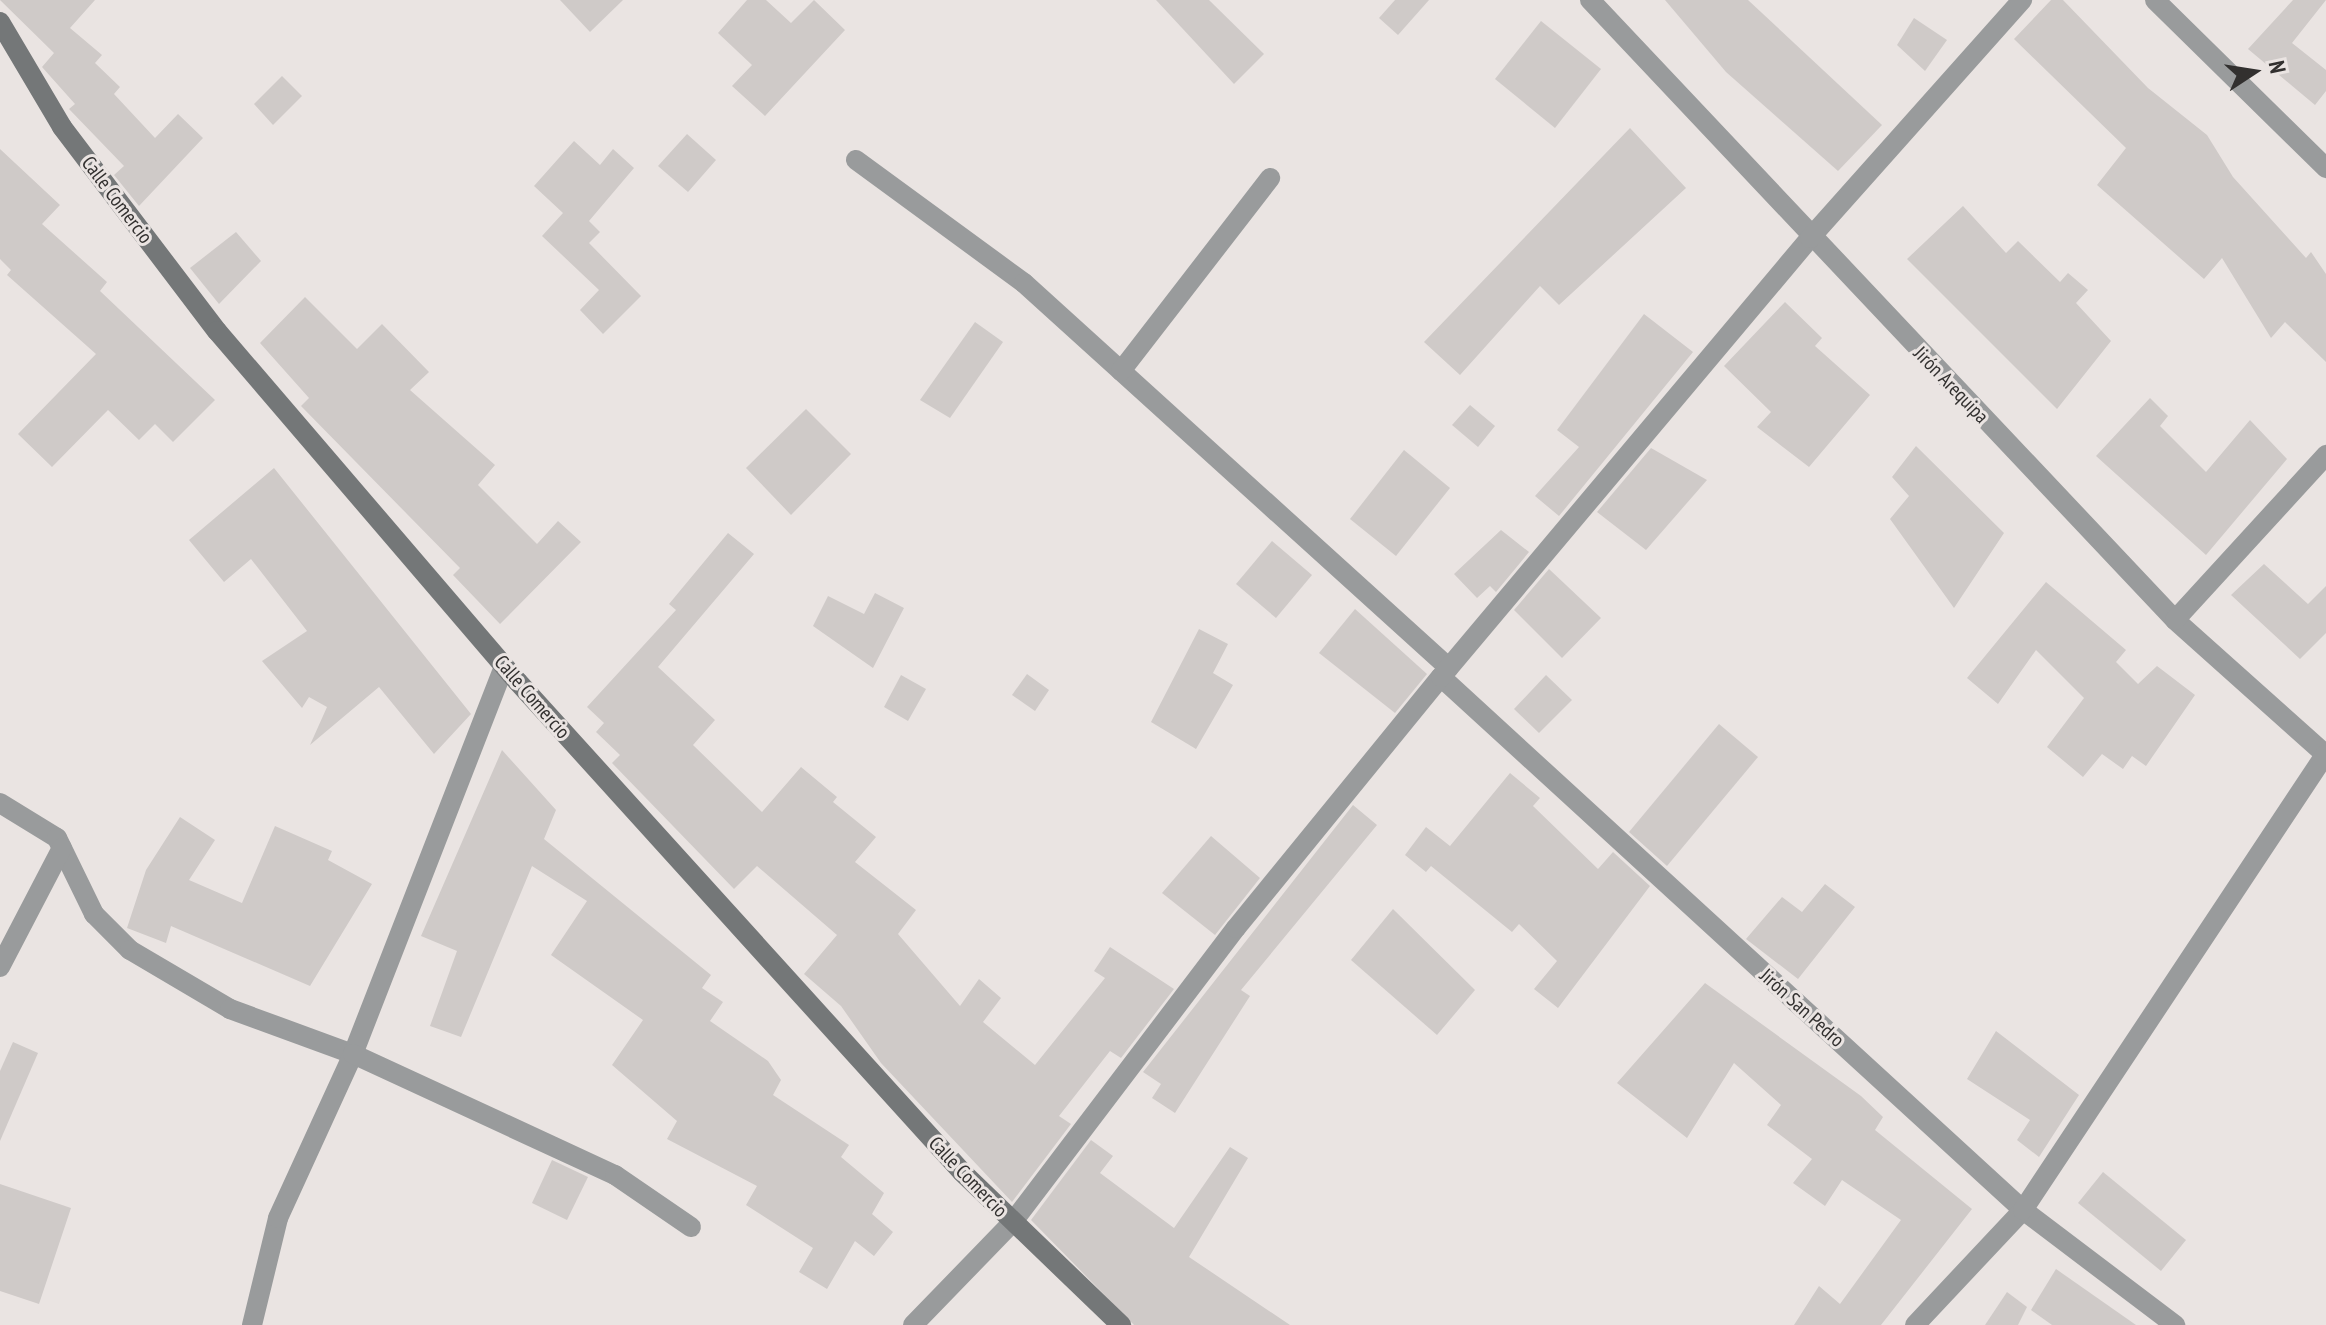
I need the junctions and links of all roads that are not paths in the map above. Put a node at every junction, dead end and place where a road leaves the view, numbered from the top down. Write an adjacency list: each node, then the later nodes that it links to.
1 (1590, 0): 8 (street, Jirón Arequipa)
2 (2022, 0): 8 (street)
3 (2155, 0): 6 (street)
4 (0, 22): 12 (street, Calle Comercio)
5 (856, 160): 9 (street, Jirón San Pedro)
6 (2326, 168)
7 (1270, 178): 9 (street)
8 (1810, 238): 11 (street, Jirón Arequipa); 13 (street)
9 (1121, 371): 13 (street, Jirón San Pedro)
10 (2326, 455): 11 (street)
11 (2175, 620): 14 (street, Jirón Arequipa)
12 (504, 666): 18 (street); 20 (street, Calle Comercio)
13 (1445, 672): 19 (street, Jirón San Pedro); 20 (street)
14 (2326, 755): 19 (street)
15 (0, 803): 16 (street)
16 (62, 848): 17 (street); 18 (street)
17 (0, 967)
18 (353, 1054): 21 (street); 22 (street)
19 (2023, 1210): 25 (street); 26 (street, Jirón San Pedro)
20 (1012, 1223): 23 (street); 24 (street, Calle Comercio)
21 (691, 1227)
22 (252, 1325)
23 (913, 1325)
24 (1121, 1325)
25 (1915, 1325)
26 (2175, 1325)

